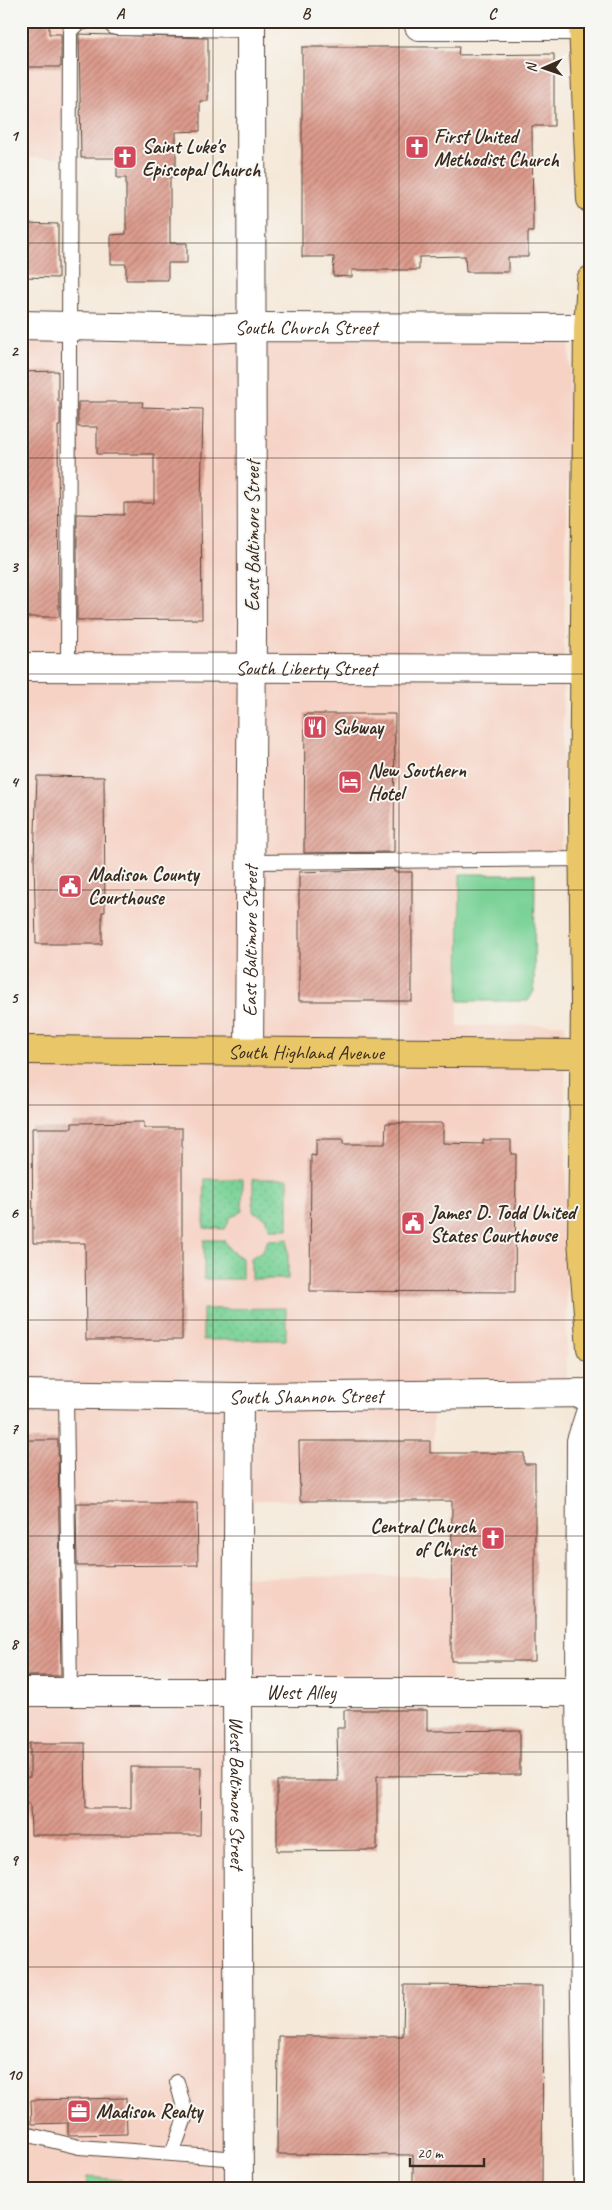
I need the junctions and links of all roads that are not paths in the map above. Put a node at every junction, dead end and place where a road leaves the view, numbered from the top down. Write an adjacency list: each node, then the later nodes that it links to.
1 (88, 21): 9 (lane)
2 (117, 21): 3 (street)
3 (251, 22): 10 (street, East Baltimore Street)
4 (583, 24): 5 (street); 6 (main road)
5 (419, 26)
6 (591, 199)
7 (591, 280): 11 (main road)
8 (21, 325): 9 (street, South Church Street)
9 (69, 326): 10 (street, South Church Street); 12 (lane)
10 (252, 327): 11 (street, South Church Street); 13 (street, East Baltimore Street)
11 (589, 328): 15 (main road)
12 (68, 667): 13 (street, South Liberty Street); 14 (street, South Liberty Street)
13 (251, 667): 15 (street, South Liberty Street); 17 (street, East Baltimore Street)
14 (21, 668)
15 (588, 669): 16 (main road)
16 (587, 859): 17 (lane); 20 (main road)
17 (250, 862): 19 (street, East Baltimore Street)
18 (21, 1050): 19 (main road, South Highland Avenue)
19 (250, 1051): 20 (main road, South Highland Avenue)
20 (587, 1054): 21 (main road)
21 (591, 1348)
22 (591, 1393): 25 (street, South Shannon Street)
23 (21, 1394): 24 (street, South Shannon Street)
24 (66, 1394): 25 (street, South Shannon Street); 28 (lane)
25 (239, 1397): 29 (street, West Baltimore Street)
26 (591, 1410): 30 (street)
27 (21, 1692): 28 (street, West Alley)
28 (70, 1692): 29 (street, West Alley)
29 (237, 1692): 30 (street, West Alley); 34 (street, West Baltimore Street)
30 (580, 1692): 36 (street)
31 (177, 2082): 33 (lane)
32 (21, 2133): 33 (lane)
33 (172, 2154): 34 (lane)
34 (239, 2159): 35 (street, West Baltimore Street)
35 (239, 2189)
36 (588, 2189)

